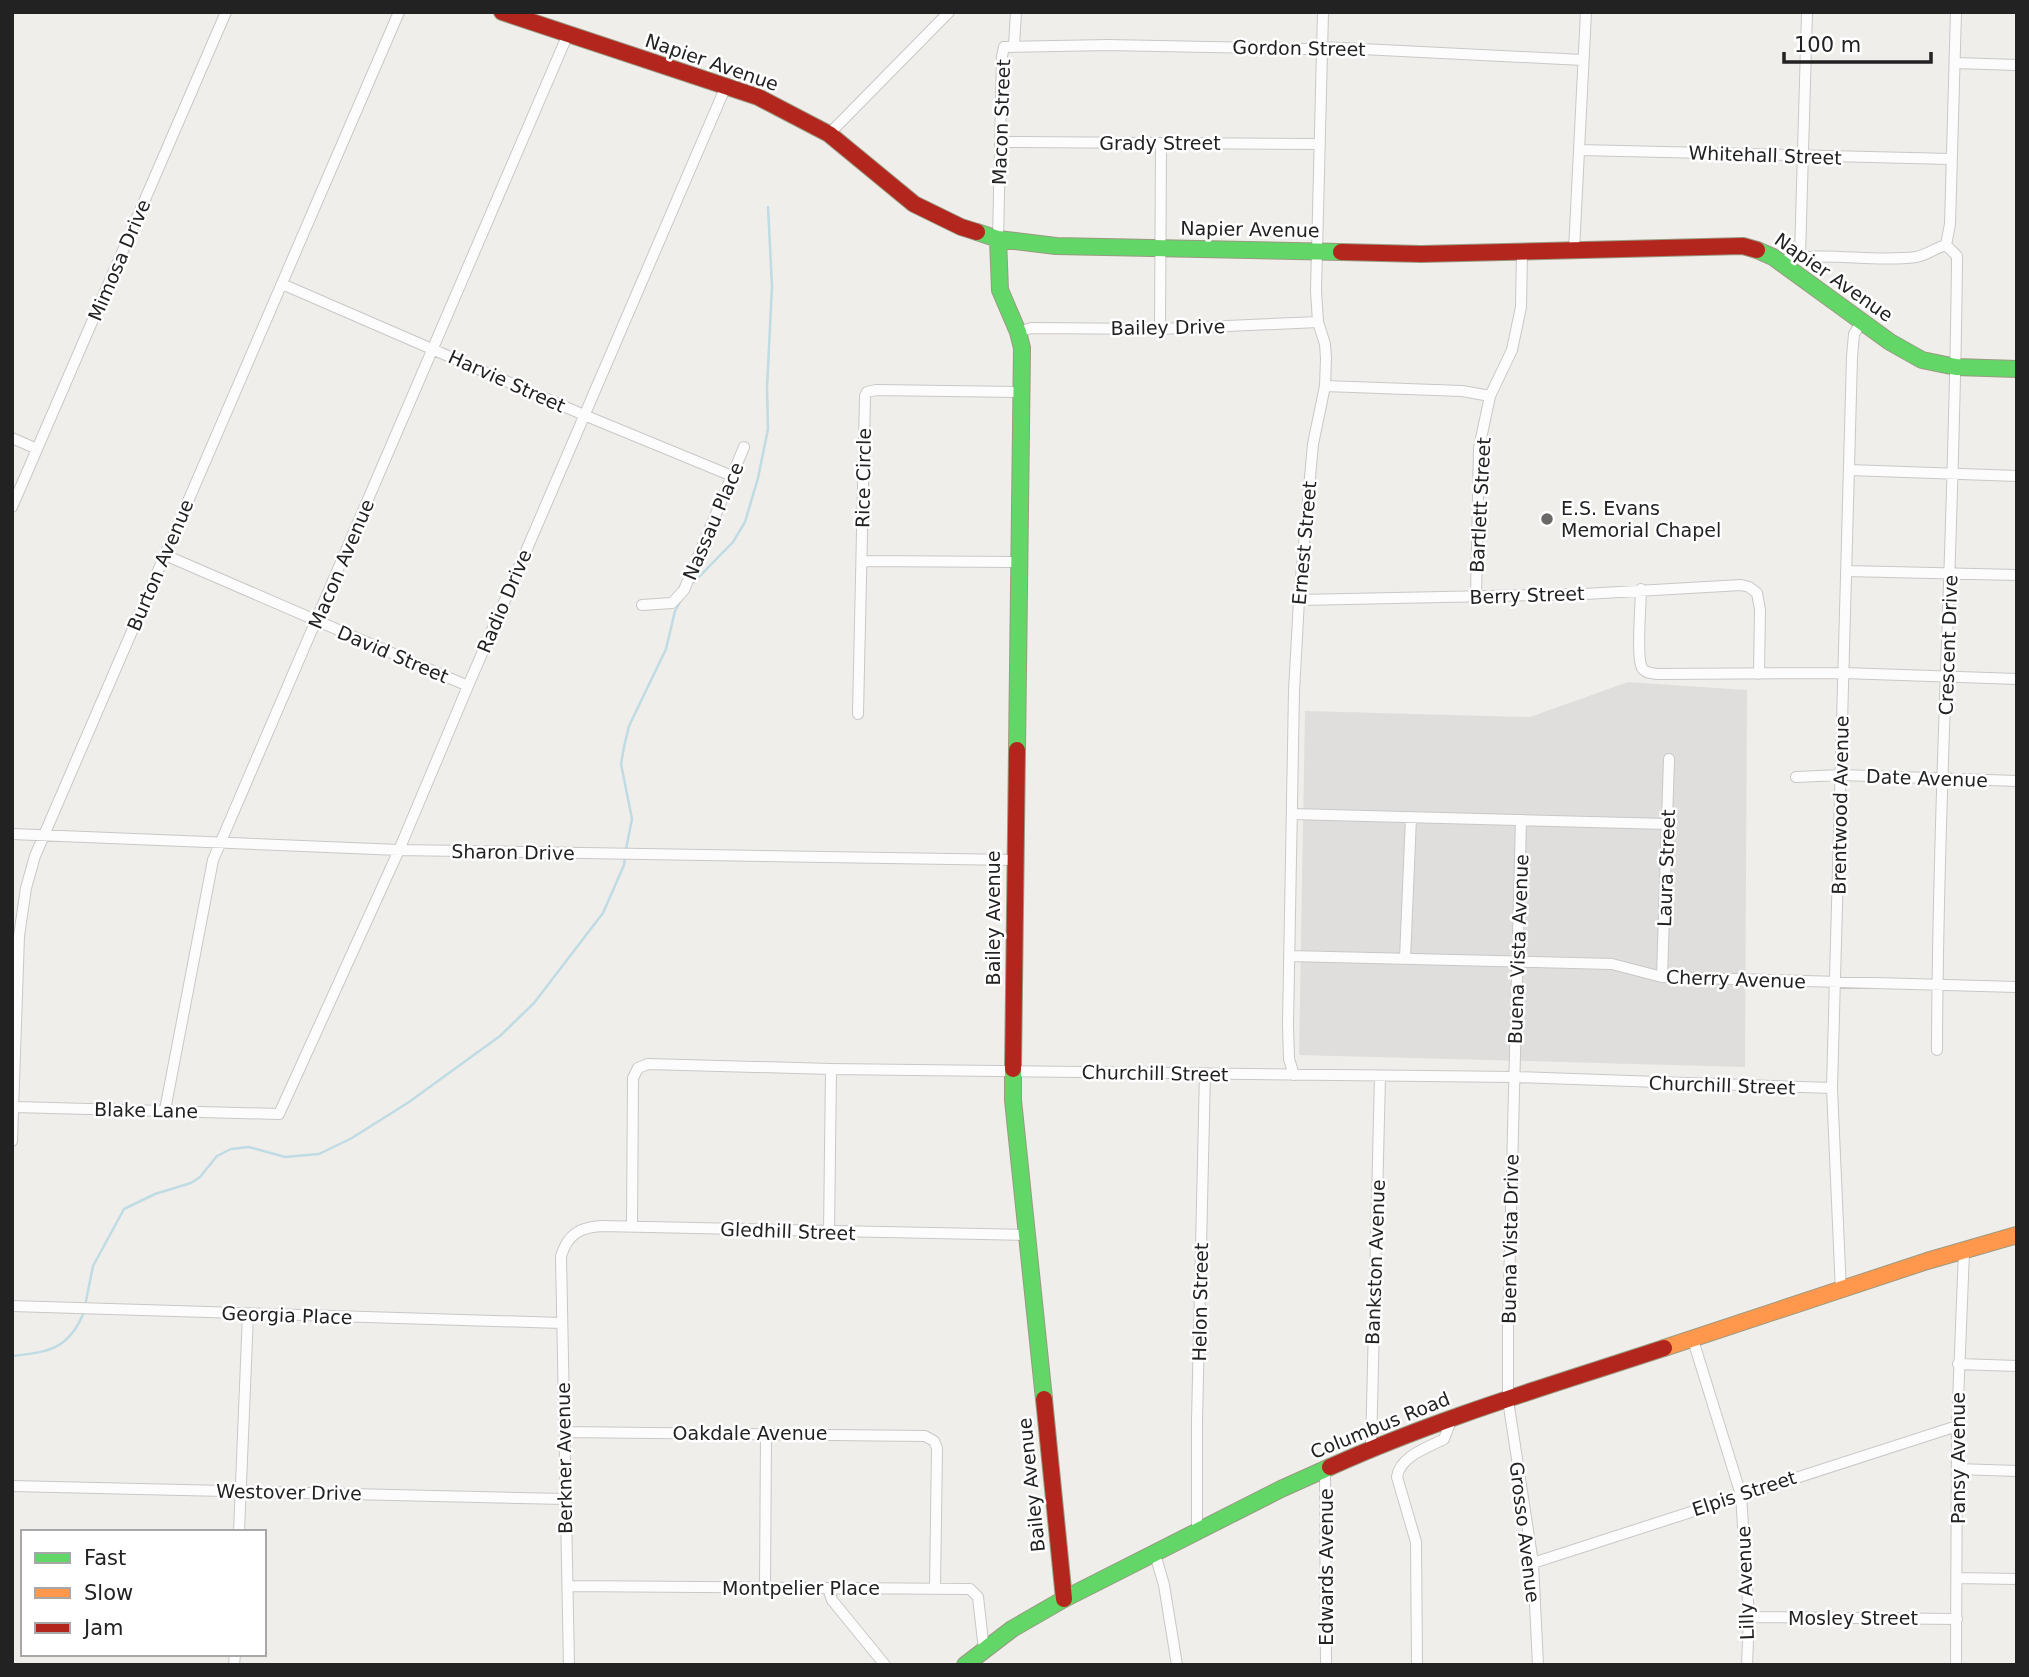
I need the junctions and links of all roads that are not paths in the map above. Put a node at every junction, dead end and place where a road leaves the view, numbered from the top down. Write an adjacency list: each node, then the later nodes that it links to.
1 (226, 12): 46 (street, Mimosa Drive)
2 (399, 12): 32 (street, Burton Avenue)
3 (502, 12): 10 (street, Napier Avenue)
4 (949, 12): 17 (street)
5 (1016, 12): 11 (street, Macon Street)
6 (1322, 12): 12 (street, Ernest Street)
7 (1586, 12): 13 (street)
8 (1807, 12): 22 (street)
9 (1956, 12): 14 (street)
10 (568, 34): 16 (street, Napier Avenue); 37 (street, Macon Avenue)
11 (1014, 46): 12 (street, Gordon Street); 18 (street, Macon Street)
12 (1322, 47): 13 (street, Gordon Street); 20 (street, Ernest Street)
13 (1583, 60): 21 (street)
14 (1955, 63): 15 (street); 23 (street)
15 (2017, 65)
16 (726, 86): 17 (street, Napier Avenue); 43 (street, Radio Drive)
17 (829, 134): 24 (street, Napier Avenue)
18 (1000, 142): 19 (street, Grady Street); 24 (street, Macon Street)
19 (1161, 143): 20 (street, Grady Street); 26 (street)
20 (1320, 144): 28 (street, Ernest Street)
21 (1579, 150): 22 (street, Whitehall Street); 27 (street)
22 (1802, 155): 23 (street, Whitehall Street); 30 (street)
23 (1951, 159): 25 (street)
24 (998, 239): 26 (street, Napier Avenue); 36 (street, Bailey Avenue)
25 (1946, 245): 30 (street); 38 (street, Crescent Drive)
26 (1160, 248): 28 (street, Napier Avenue); 35 (street)
27 (1574, 250): 29 (street, Napier Avenue); 31 (street, Napier Avenue)
28 (1319, 251): 29 (street, Napier Avenue); 34 (street, Ernest Street)
29 (1522, 252): 42 (street, Bartlett Street)
30 (1800, 256): 31 (street)
31 (1779, 261): 33 (street, Napier Avenue)
32 (282, 284): 37 (street, Harvie Street); 52 (street, Burton Avenue)
33 (1862, 321): 38 (street, Napier Avenue); 47 (street, Brentwood Avenue)
34 (1318, 322): 35 (street, Bailey Drive); 40 (street, Ernest Street)
35 (1160, 329): 36 (street, Bailey Drive)
36 (1018, 332): 41 (street, Bailey Avenue)
37 (433, 349): 43 (street, Harvie Street); 62 (street, Macon Avenue)
38 (1956, 367): 39 (street, Napier Avenue); 48 (street, Crescent Drive)
39 (2017, 369)
40 (1325, 386): 42 (street); 60 (street, Ernest Street)
41 (1021, 392): 53 (street, Rice Circle); 54 (street, Bailey Avenue)
42 (1490, 396): 59 (street, Bartlett Street)
43 (584, 415): 49 (street, Harvie Street); 67 (street, Radio Drive)
44 (12, 438): 46 (street)
45 (744, 447): 49 (street, Nassau Place)
46 (37, 449): 51 (street, Mimosa Drive)
47 (1849, 470): 48 (street); 55 (street, Brentwood Avenue)
48 (1953, 474): 50 (street); 56 (street, Crescent Drive)
49 (732, 476): 61 (street, Nassau Place)
50 (2017, 476)
51 (12, 508)
52 (165, 555): 62 (street, David Street); 79 (street, Burton Avenue)
53 (862, 561): 54 (street); 68 (street)
54 (1020, 562): 82 (street, Bailey Avenue)
55 (1847, 571): 56 (street); 63 (street, Brentwood Avenue)
56 (1949, 574): 57 (street); 65 (street, Crescent Drive)
57 (2017, 576)
58 (1641, 589): 59 (street, Berry Street); 64 (street); 64 (street, Berry Street)
59 (1476, 596): 60 (street, Berry Street)
60 (1299, 600): 74 (street, Ernest Street)
61 (642, 605)
62 (317, 621): 67 (street, David Street); 80 (street, Macon Avenue)
63 (1844, 673): 64 (street); 65 (street); 70 (street, Brentwood Avenue)
64 (1759, 674)
65 (1946, 677): 66 (street); 72 (street, Crescent Drive)
66 (2017, 679)
67 (468, 686): 81 (street, Radio Drive)
68 (858, 714)
69 (1670, 759): 77 (street, Laura Street)
70 (1841, 775): 71 (street, Date Avenue); 72 (street, Date Avenue); 87 (street, Brentwood Avenue)
71 (1796, 777)
72 (1943, 779): 73 (street, Date Avenue); 88 (street, Crescent Drive)
73 (2017, 781)
74 (1292, 814): 75 (street); 83 (street, Ernest Street)
75 (1411, 817): 76 (street); 84 (street)
76 (1521, 820): 77 (street); 85 (street, Buena Vista Avenue)
77 (1667, 824): 86 (street, Laura Street)
78 (12, 834): 79 (street, Sharon Drive)
79 (44, 835): 80 (street, Sharon Drive); 90 (street, Burton Avenue)
80 (221, 843): 81 (street, Sharon Drive); 100 (street, Macon Avenue)
81 (399, 850): 82 (street, Sharon Drive); 101 (street, Radio Drive)
82 (1014, 860): 93 (street, Bailey Avenue)
83 (1289, 956): 84 (street, Cherry Avenue); 95 (street, Ernest Street)
84 (1405, 959): 85 (street, Cherry Avenue)
85 (1517, 961): 86 (street, Cherry Avenue); 97 (street, Buena Vista Avenue)
86 (1662, 977): 87 (street, Cherry Avenue)
87 (1836, 983): 88 (street, Cherry Avenue); 98 (street, Brentwood Avenue)
88 (1937, 984): 89 (street, Cherry Avenue); 91 (street, Crescent Drive)
89 (2017, 987)
90 (14, 1030): 99 (street, Burton Avenue)
91 (1937, 1050)
92 (831, 1069): 93 (street, Churchill Street); 103 (street, Churchill Street); 104 (street)
93 (1014, 1071): 94 (street, Churchill Street); 106 (street, Bailey Avenue)
94 (1205, 1073): 95 (street, Churchill Street); 130 (street, Helon Street)
95 (1294, 1075): 96 (street, Churchill Street)
96 (1380, 1076): 97 (street, Churchill Street); 121 (street, Bankston Avenue)
97 (1514, 1077): 98 (street, Churchill Street); 116 (street, Buena Vista Drive)
98 (1832, 1088): 109 (street, Brentwood Avenue)
99 (14, 1107): 100 (street, Blake Lane); 102 (street, Burton Avenue)
100 (165, 1110): 101 (street, Blake Lane)
101 (279, 1114)
102 (12, 1140)
103 (632, 1226): 104 (street, Gledhill Street); 107 (street, Gledhill Street)
104 (829, 1232): 106 (street, Gledhill Street)
105 (2017, 1235): 108 (street, Columbus Road)
106 (1026, 1236): 139 (street, Bailey Avenue)
107 (562, 1251): 112 (street, Berkner Avenue)
108 (1964, 1252): 109 (street, Columbus Road); 114 (street, Pansy Avenue)
109 (1841, 1292): 113 (street, Columbus Road)
110 (12, 1306): 111 (street, Georgia Place)
111 (248, 1314): 112 (street, Georgia Place); 126 (street)
112 (561, 1323): 119 (street, Berkner Avenue)
113 (1693, 1340): 116 (street, Columbus Road); 127 (street, Lilly Avenue)
114 (1958, 1364): 115 (street); 118 (street, Pansy Avenue)
115 (2017, 1366)
116 (1508, 1400): 117 (street, Columbus Road); 132 (street, Grosso Avenue)
117 (1452, 1418): 121 (street, Columbus Road); 148 (street)
118 (1957, 1426): 123 (street, Pansy Avenue); 127 (street, Elpis Street)
119 (564, 1432): 120 (street, Oakdale Avenue); 128 (street, Berkner Avenue)
120 (766, 1433): 136 (street); 138 (street, Oakdale Avenue)
121 (1371, 1448): 122 (street, Columbus Road)
122 (1325, 1469): 130 (street, Columbus Road); 147 (street, Edwards Avenue)
123 (1957, 1469): 124 (street); 133 (street, Pansy Avenue)
124 (2017, 1471)
125 (12, 1486): 126 (street, Westover Drive)
126 (241, 1491): 128 (street, Westover Drive); 129 (street)
127 (1741, 1495): 132 (street, Elpis Street); 140 (street, Lilly Avenue)
128 (565, 1499): 135 (street, Berkner Avenue)
129 (239, 1530)
130 (1198, 1531): 131 (street, Columbus Road)
131 (1155, 1554): 139 (street, Columbus Road); 146 (street)
132 (1533, 1563): 149 (street, Grosso Avenue)
133 (1957, 1578): 134 (street); 141 (street, Pansy Avenue)
134 (2017, 1579)
135 (568, 1586): 136 (street, Montpelier Place); 143 (street, Berkner Avenue)
136 (765, 1588): 137 (street, Montpelier Place)
137 (828, 1588): 138 (street, Montpelier Place); 144 (street)
138 (935, 1589): 142 (street, Montpelier Place)
139 (1064, 1599): 142 (street, Columbus Road)
140 (1748, 1617): 141 (street, Mosley Street); 150 (street, Lilly Avenue)
141 (1957, 1619): 151 (street, Pansy Avenue)
142 (984, 1650): 145 (street, Columbus Road)
143 (569, 1665)
144 (885, 1665)
145 (965, 1665)
146 (1177, 1665)
147 (1326, 1665)
148 (1417, 1665)
149 (1538, 1665)
150 (1747, 1665)
151 (1956, 1665)

